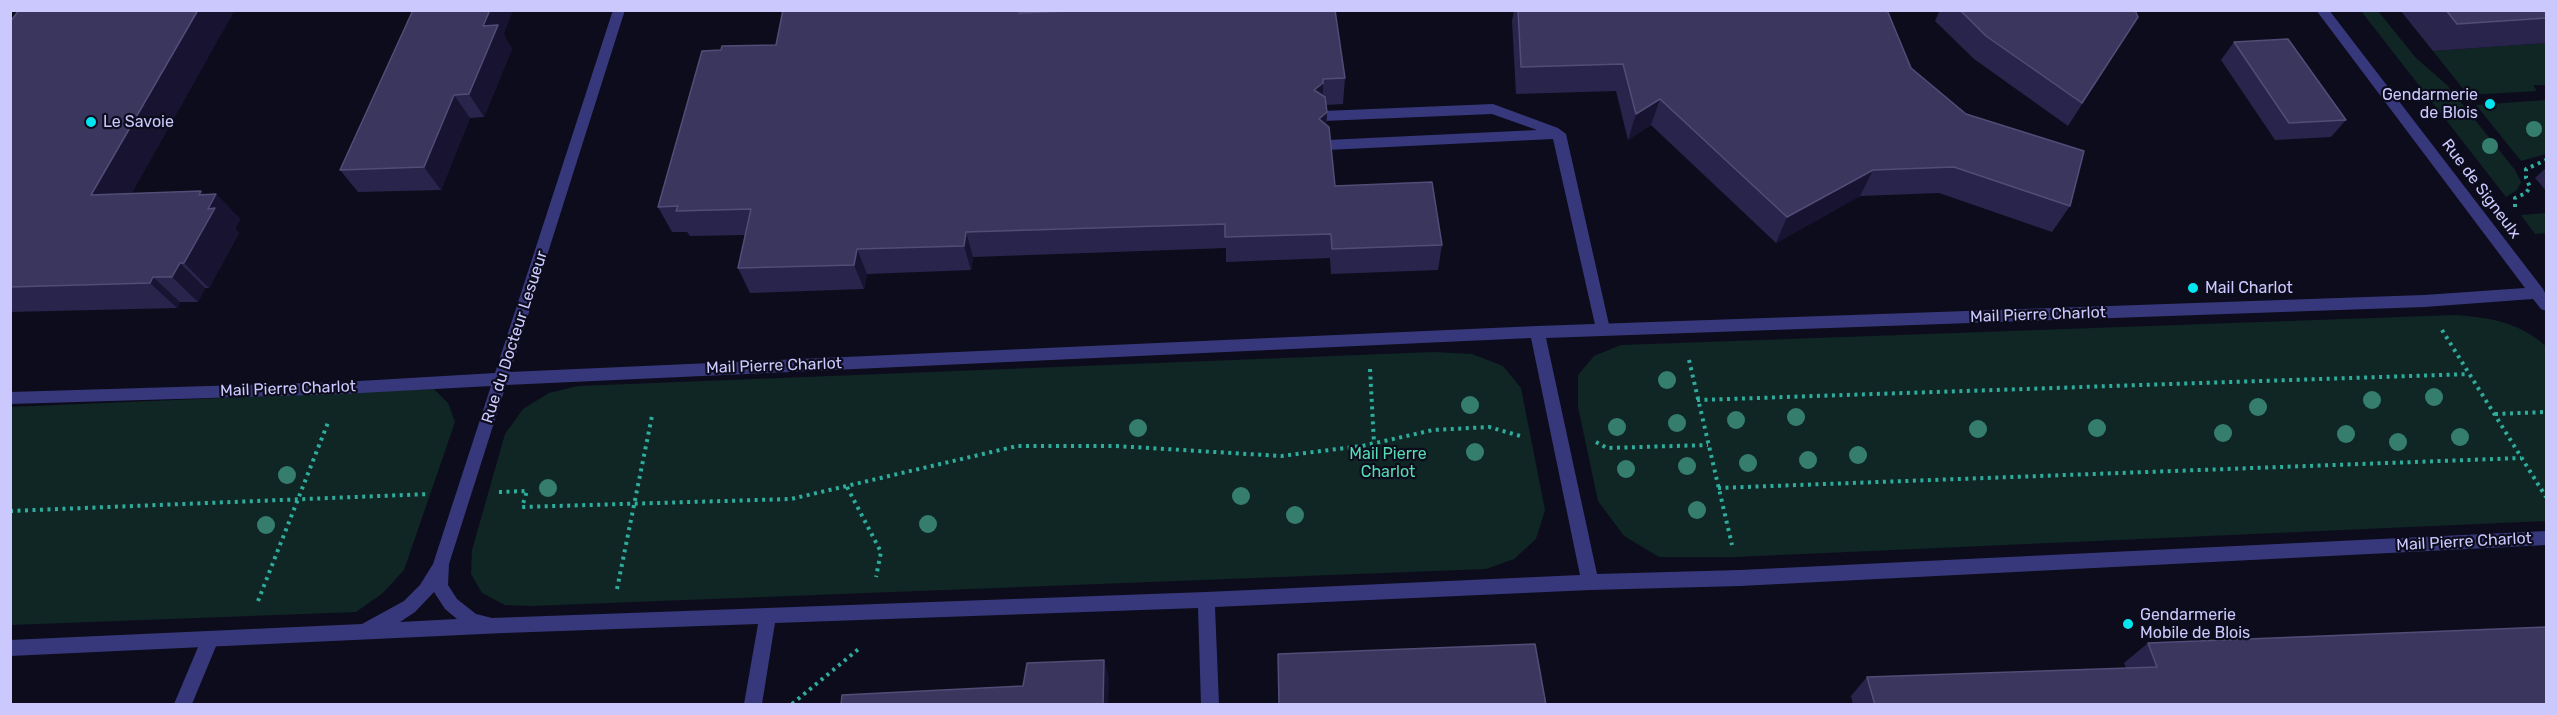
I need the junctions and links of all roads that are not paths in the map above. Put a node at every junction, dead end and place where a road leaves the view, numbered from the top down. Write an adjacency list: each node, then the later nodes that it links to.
1 (619, 10): 9 (street, Rue du Docteur Lesueur)
2 (2322, 10): 6 (street, Rue de Signeulx)
3 (1323, 116): 4 (street)
4 (1559, 134): 5 (street); 7 (street)
5 (1327, 145)
6 (2542, 299): 7 (street, Mail Pierre Charlot)
7 (1603, 329): 8 (street, Mail Pierre Charlot)
8 (1537, 332): 9 (street, Mail Pierre Charlot); 13 (street)
9 (501, 379): 10 (street, Mail Pierre Charlot); 12 (street, Rue du Docteur Lesueur)
10 (10, 398)
11 (2547, 538): 13 (street, Mail Pierre Charlot)
12 (441, 564): 16 (street, Rue du Docteur Lesueur); 17 (street, Mail Pierre Charlot)
13 (1590, 582): 14 (street, Mail Pierre Charlot)
14 (1206, 600): 15 (street, Mail Pierre Charlot); 22 (street)
15 (768, 617): 16 (street, Mail Pierre Charlot); 21 (street)
16 (504, 626): 17 (street, Mail Pierre Charlot)
17 (355, 634): 18 (street, Mail Pierre Charlot)
18 (210, 639): 19 (street, Mail Pierre Charlot); 20 (street)
19 (10, 648)
20 (183, 705)
21 (753, 705)
22 (1210, 705)

